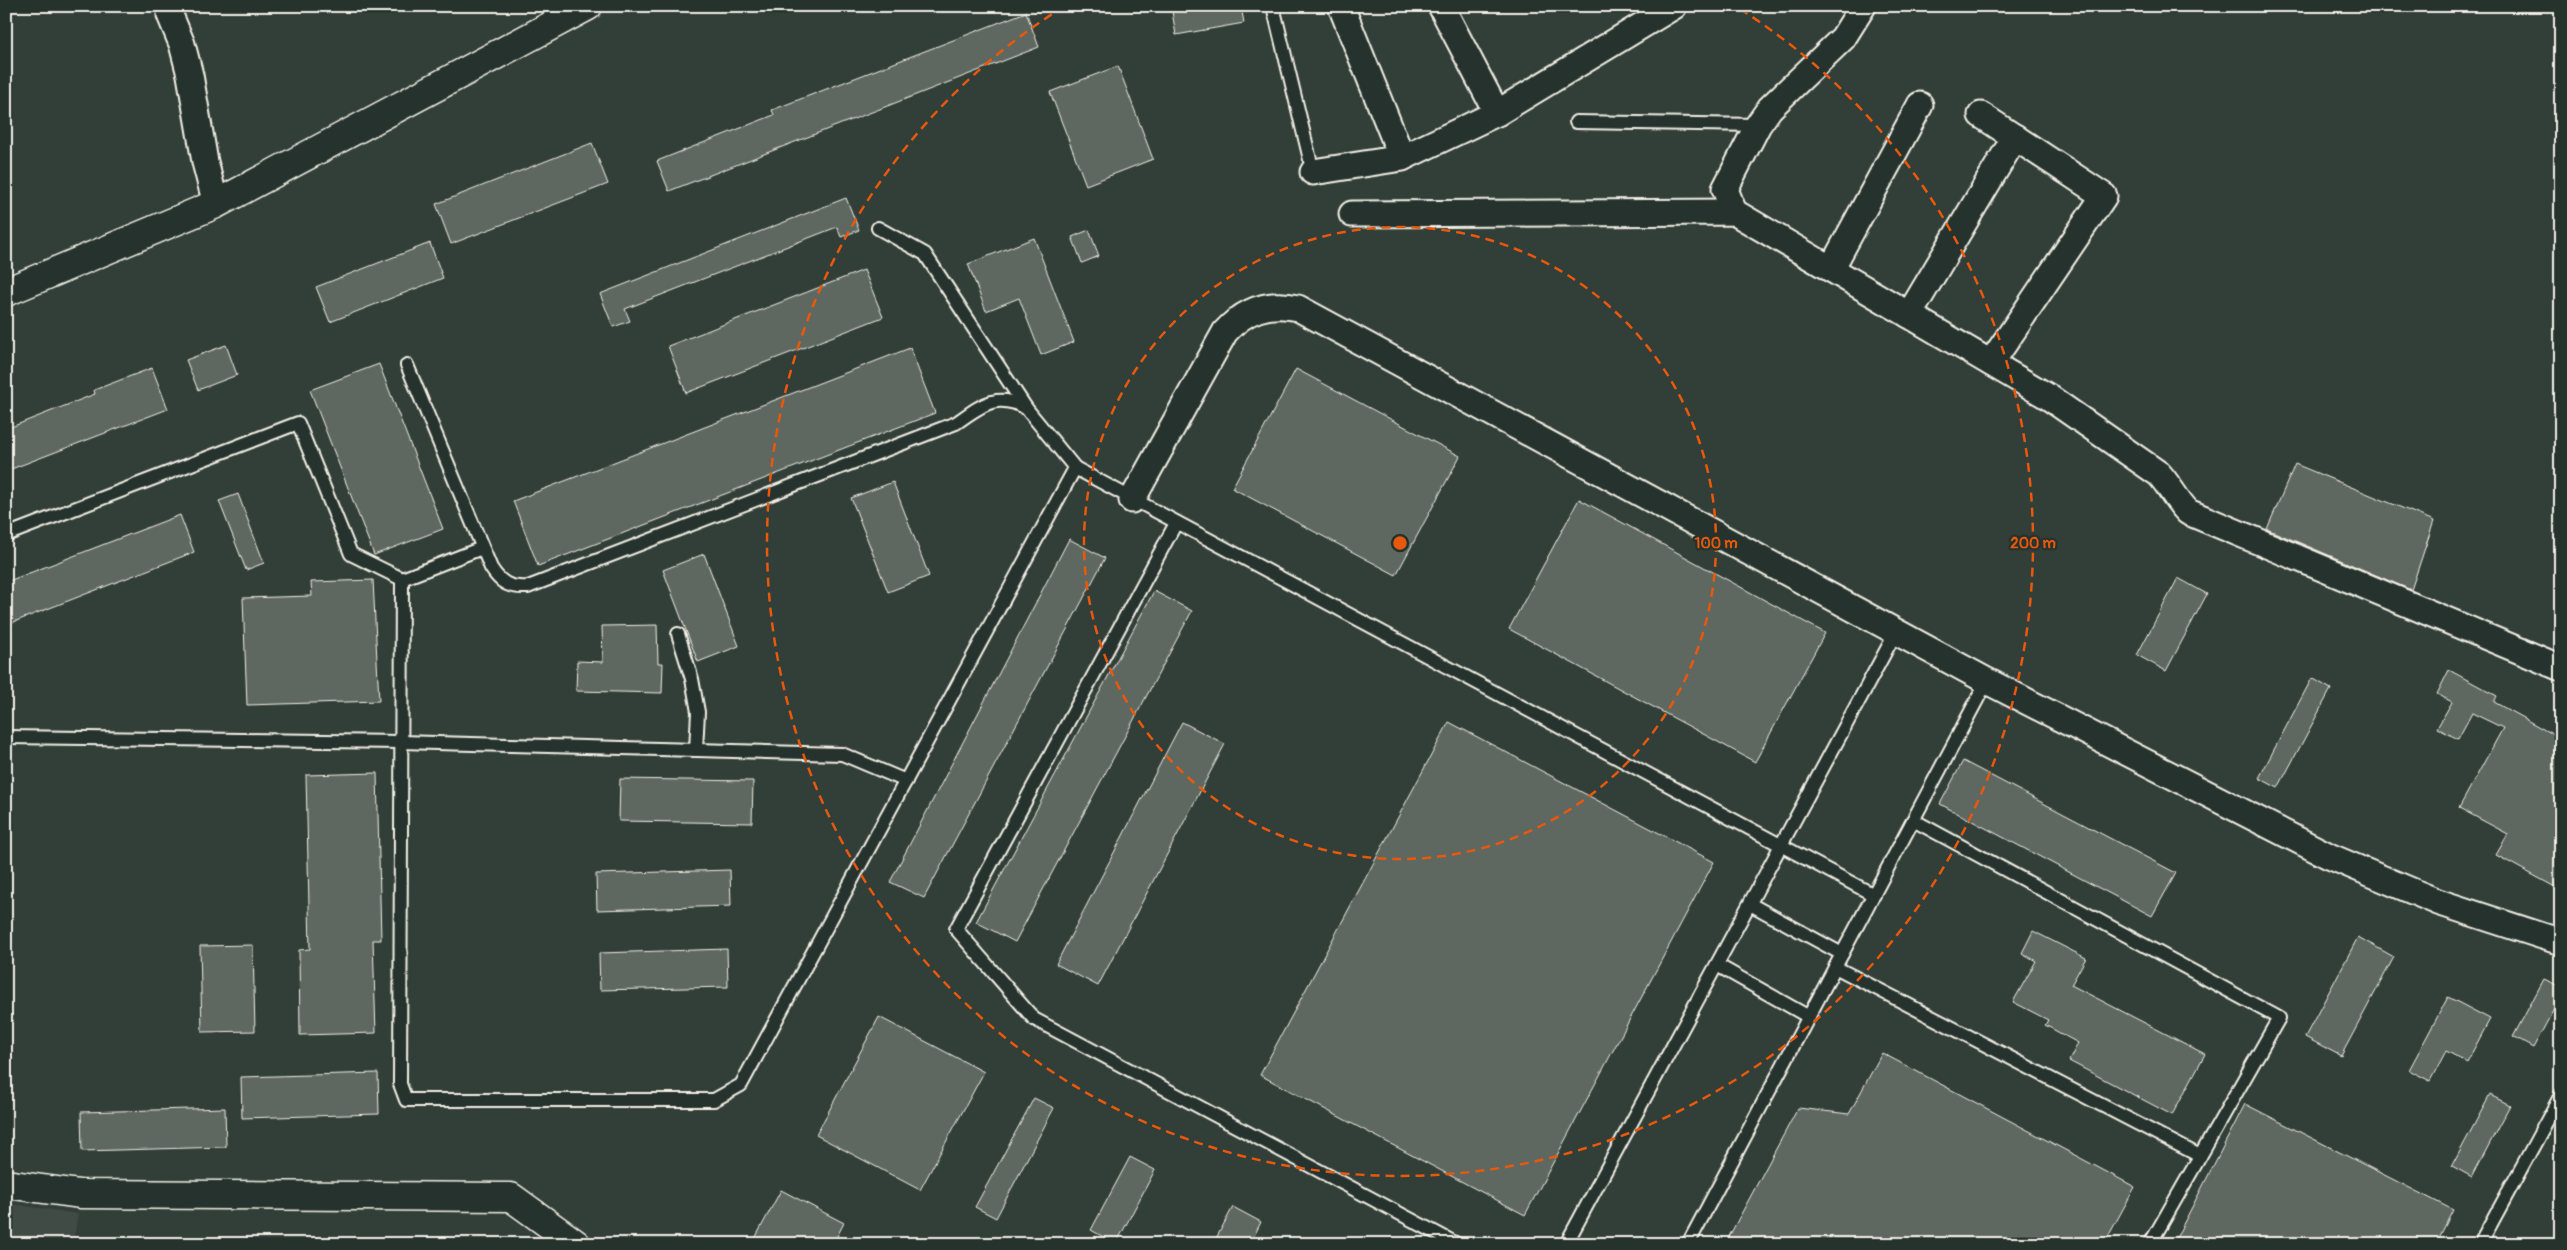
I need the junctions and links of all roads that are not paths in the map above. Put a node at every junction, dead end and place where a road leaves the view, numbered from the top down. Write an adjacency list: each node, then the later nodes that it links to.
1 (170, 6): 16 (street)
2 (588, 6): 16 (main road)
3 (1273, 6): 15 (lane)
4 (1342, 6): 14 (street)
5 (1441, 6): 9 (street)
6 (1674, 6): 9 (street)
7 (1863, 6): 12 (street)
8 (1920, 105): 20 (street)
9 (1497, 113): 14 (street)
10 (1982, 114): 13 (street)
11 (1576, 122): 12 (lane)
12 (1758, 125): 17 (street)
13 (2015, 136): 22 (street); 23 (street)
14 (1402, 158): 15 (street)
15 (1313, 172)
16 (216, 204): 21 (main road)
17 (1734, 212): 18 (street); 20 (street)
18 (1352, 214)
19 (878, 228): 25 (lane)
20 (1831, 269): 22 (street)
21 (6, 292)
22 (1909, 315): 23 (street)
23 (1991, 363): 34 (street)
24 (407, 365): 30 (lane)
25 (1026, 408): 26 (lane); 30 (lane)
26 (1075, 468): 27 (lane); 39 (lane)
27 (1132, 500): 28 (lane); 32 (street)
28 (1176, 523): 41 (lane); 53 (lane)
29 (6, 535): 31 (lane)
30 (482, 548): 31 (lane)
31 (402, 579): 37 (lane)
32 (1896, 632): 35 (street); 41 (lane)
33 (678, 634): 38 (lane)
34 (2561, 668)
35 (1987, 681): 40 (lane); 44 (street)
36 (6, 737): 37 (lane)
37 (401, 742): 38 (lane); 39 (lane)
38 (696, 750): 39 (lane)
39 (906, 781)
40 (1913, 820): 42 (lane); 50 (lane)
41 (1781, 846): 42 (lane); 43 (lane)
42 (1874, 895): 45 (lane)
43 (1750, 904): 45 (lane); 46 (lane)
44 (2561, 942)
45 (1842, 954): 47 (lane)
46 (1717, 965): 48 (lane); 54 (lane)
47 (1835, 967): 48 (lane); 50 (lane)
48 (1809, 1017): 55 (lane)
49 (2561, 1096): 57 (lane)
50 (2200, 1156): 56 (lane)
51 (6, 1184): 52 (main road)
52 (576, 1244)
53 (1457, 1244)
54 (1566, 1244)
55 (1688, 1244)
56 (2150, 1244)
57 (2480, 1244)

